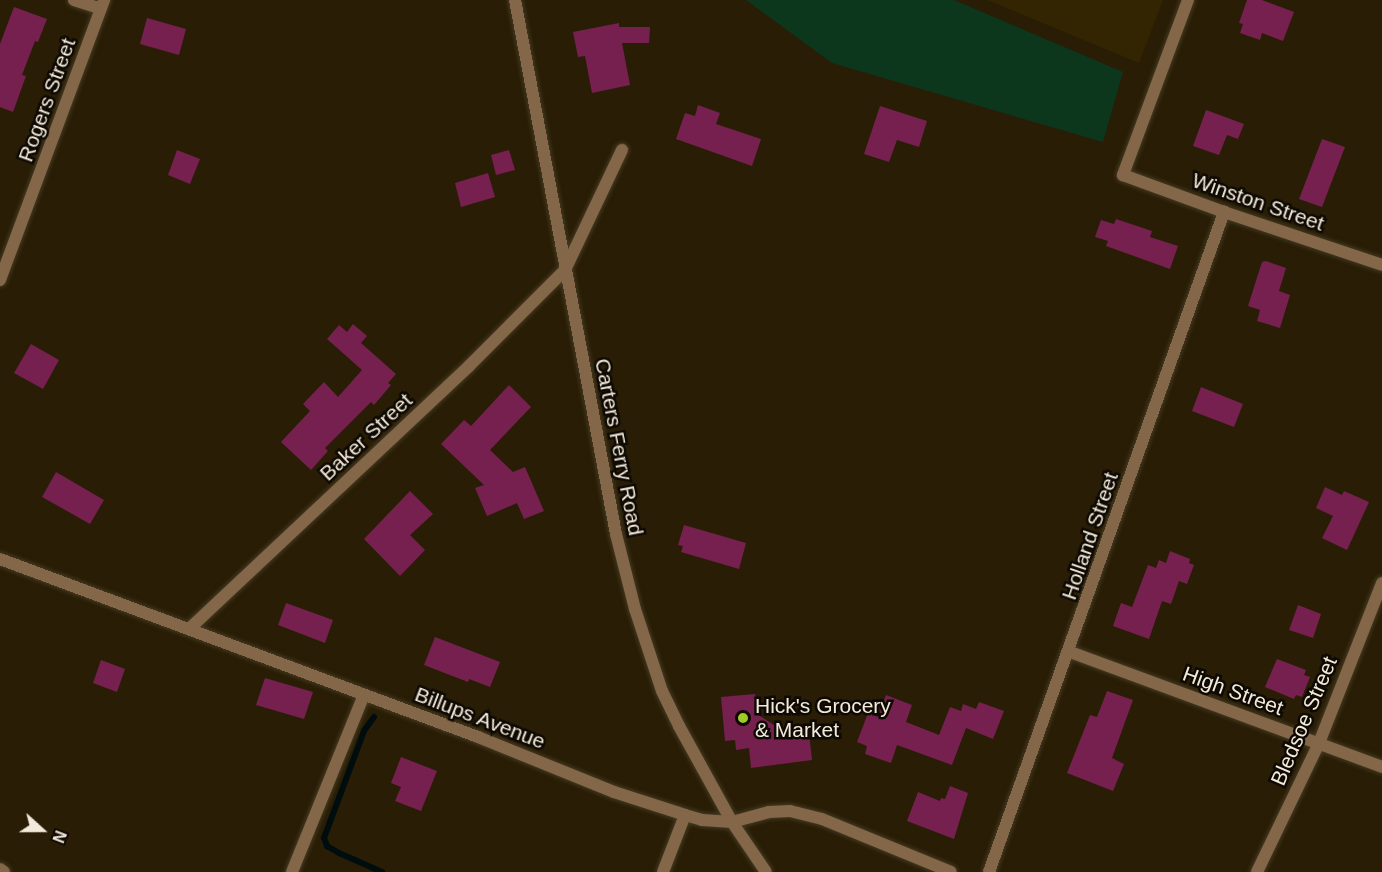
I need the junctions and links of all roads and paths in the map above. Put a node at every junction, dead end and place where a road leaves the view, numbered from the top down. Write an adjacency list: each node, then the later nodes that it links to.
1 (74, 0): 4 (street)
2 (515, 0): 10 (street, Carters Ferry Road)
3 (1188, 0): 6 (street, Winston Street)
4 (102, 5): 8 (street, Rogers Street)
5 (622, 150): 10 (street, Baker Street)
6 (1224, 212): 9 (street, Winston Street); 15 (street, Holland Street)
7 (0, 244): 8 (street)
8 (12, 251): 11 (street, Rogers Street)
9 (1382, 265)
10 (565, 270): 14 (street, Baker Street); 20 (street, Carters Ferry Road)
11 (0, 280)
12 (0, 559): 14 (street, Billups Avenue)
13 (1382, 583): 17 (street, Bledsoe Street)
14 (189, 629): 16 (street, Billups Avenue)
15 (1070, 652): 17 (street, High Street); 27 (street, Holland Street)
16 (364, 695): 19 (street, Billups Avenue); 23 (street)
17 (1318, 743): 18 (street, High Street); 28 (street, Bledsoe Street)
18 (1382, 767)
19 (685, 815): 20 (street, Billups Avenue); 24 (street)
20 (732, 822): 25 (street, Carters Ferry Road); 26 (street, Billups Avenue)
21 (0, 869): 22 (street)
22 (4, 872)
23 (292, 872)
24 (663, 872)
25 (766, 872)
26 (951, 872)
27 (989, 872)
28 (1257, 872)

